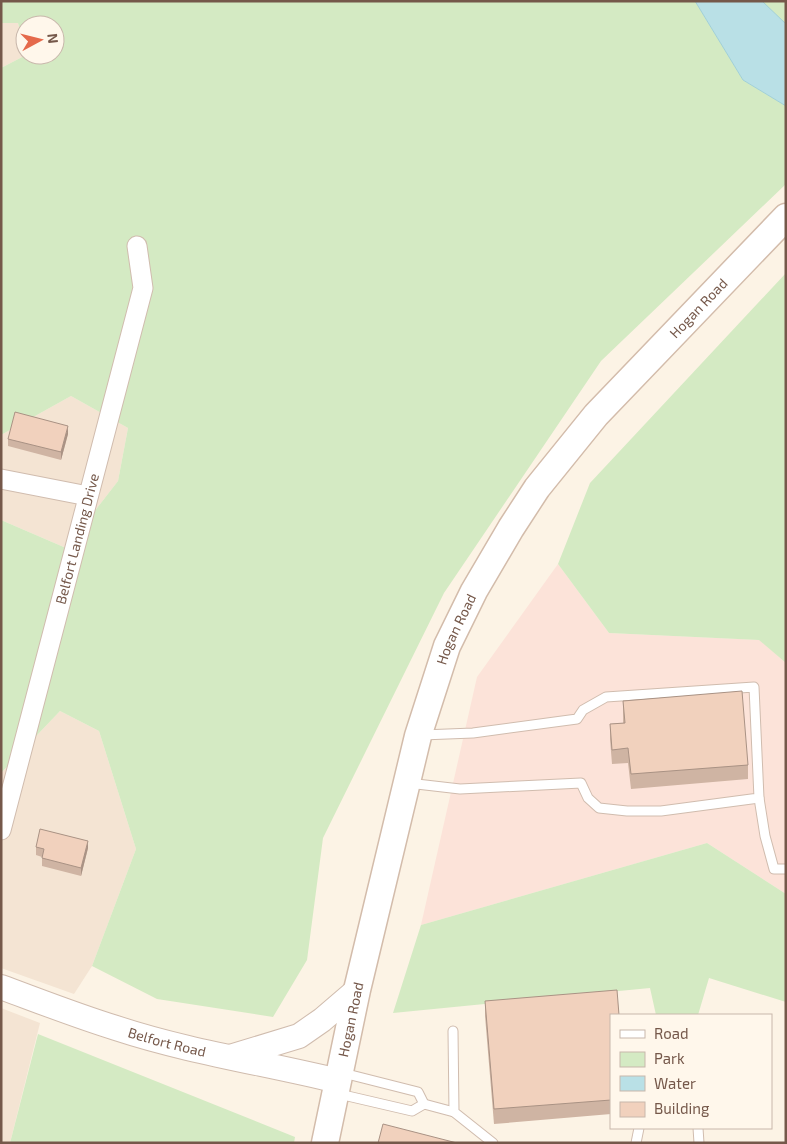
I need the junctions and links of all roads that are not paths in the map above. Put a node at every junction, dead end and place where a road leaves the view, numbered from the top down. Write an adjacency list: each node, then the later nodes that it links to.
1 (786, 217): 5 (main road, Hogan Road)
2 (137, 246): 4 (street, Belfort Landing Drive)
3 (1, 479): 4 (street)
4 (88, 496): 8 (street, Belfort Landing Drive)
5 (418, 736): 6 (main road, Hogan Road); 7 (lane)
6 (408, 783): 7 (lane); 11 (main road, Hogan Road)
7 (759, 798): 9 (lane)
8 (1, 830)
9 (786, 869)
10 (1, 987): 13 (street, Belfort Road)
11 (357, 990): 13 (street); 14 (main road, Hogan Road)
12 (453, 1031): 16 (lane)
13 (228, 1058): 14 (street, Belfort Road)
14 (338, 1082): 15 (lane); 15 (lane); 19 (main road, Hogan Road)
15 (424, 1104): 16 (lane)
16 (454, 1112): 20 (lane)
17 (639, 1129): 21 (lane)
18 (698, 1129): 22 (lane)
19 (325, 1143)
20 (493, 1143)
21 (636, 1143)
22 (699, 1143)

